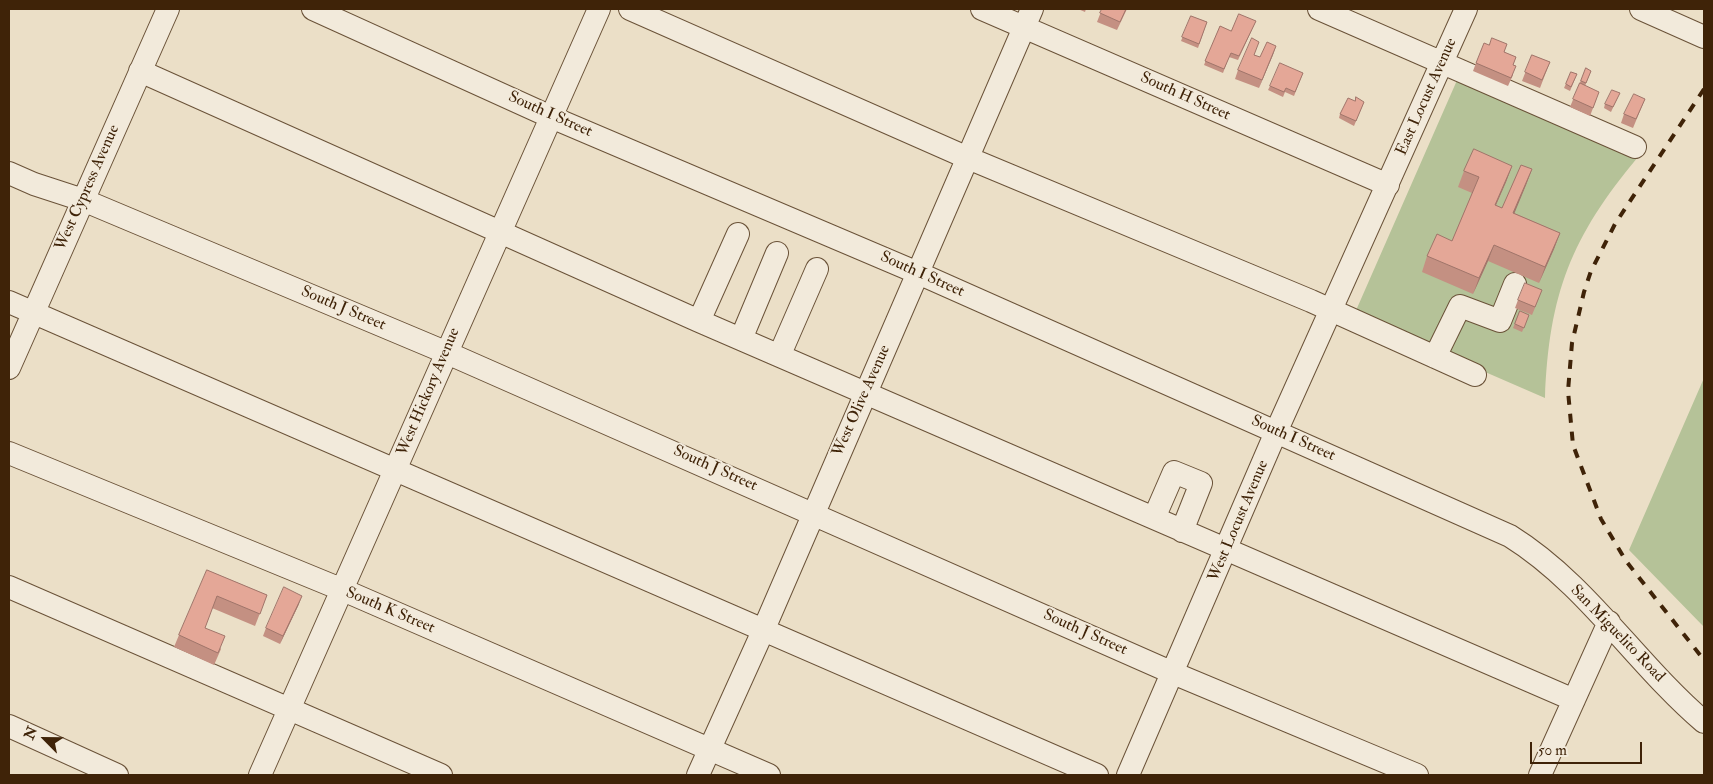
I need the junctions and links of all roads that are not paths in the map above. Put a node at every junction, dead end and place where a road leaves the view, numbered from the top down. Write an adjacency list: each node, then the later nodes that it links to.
1 (168, 9): 12 (street, West Cypress Avenue)
2 (314, 9): 13 (street, South I Street)
3 (599, 9): 13 (street, West Hickory Avenue)
4 (630, 9): 15 (street)
5 (982, 9): 9 (street, South H Street)
6 (1318, 9): 11 (street)
7 (1466, 9): 11 (street, East Locust Avenue)
8 (1641, 9): 10 (street)
9 (1028, 18): 15 (street, West Olive Avenue); 17 (street, South H Street)
10 (1704, 37)
11 (1441, 63): 14 (street); 17 (street, East Locust Avenue)
12 (140, 71): 18 (street, West Cypress Avenue); 19 (street)
13 (551, 117): 19 (street, West Hickory Avenue); 23 (street, South I Street)
14 (1635, 147)
15 (968, 158): 23 (street, West Olive Avenue); 26 (street)
16 (9, 173): 18 (street, South J Street)
17 (1388, 185): 26 (street, West Locust Avenue)
18 (82, 200): 27 (street, West Cypress Avenue); 30 (street, South J Street)
19 (499, 231): 28 (street); 30 (street, West Hickory Avenue)
20 (738, 234): 28 (street)
21 (777, 253): 29 (street)
22 (817, 269): 31 (street)
23 (918, 273): 35 (street, West Olive Avenue); 36 (street, South I Street)
24 (1515, 284): 32 (street)
25 (9, 302): 27 (street)
26 (1332, 311): 32 (street); 36 (street, West Locust Avenue)
27 (34, 313): 33 (street, West Cypress Avenue); 38 (street)
28 (699, 321): 29 (street)
29 (741, 339): 31 (street)
30 (445, 352): 38 (street, West Hickory Avenue); 39 (street, South J Street)
31 (780, 354): 35 (street)
32 (1435, 358): 34 (street)
33 (9, 368)
34 (1475, 376)
35 (866, 392): 39 (street, West Olive Avenue); 40 (street)
36 (1276, 432): 42 (street, South I Street); 43 (street, West Locust Avenue)
37 (9, 452): 45 (street, South K Street)
38 (395, 471): 45 (street, West Hickory Avenue); 47 (street)
39 (813, 512): 47 (street, West Olive Avenue); 48 (street, South J Street)
40 (1154, 518): 41 (street); 41 (street)
41 (1182, 531): 43 (street)
42 (1528, 548): 46 (street, San Miguelito Road)
43 (1227, 550): 48 (street, West Locust Avenue); 49 (street)
44 (9, 587): 50 (street)
45 (343, 590): 50 (street, West Hickory Avenue); 53 (street, South K Street)
46 (1610, 622): 49 (street); 51 (street, San Miguelito Road)
47 (763, 631): 53 (street, West Olive Avenue); 59 (street)
48 (1173, 672): 60 (street, West Locust Avenue); 61 (street, South J Street)
49 (1574, 700): 62 (street)
50 (289, 710): 55 (street, West Hickory Avenue); 56 (street)
51 (1704, 722)
52 (11, 733): 54 (street)
53 (709, 749): 57 (street, West Olive Avenue); 58 (street, South K Street)
54 (117, 775)
55 (260, 775)
56 (441, 775)
57 (698, 775)
58 (769, 775)
59 (1097, 775)
60 (1128, 775)
61 (1417, 775)
62 (1540, 775)

